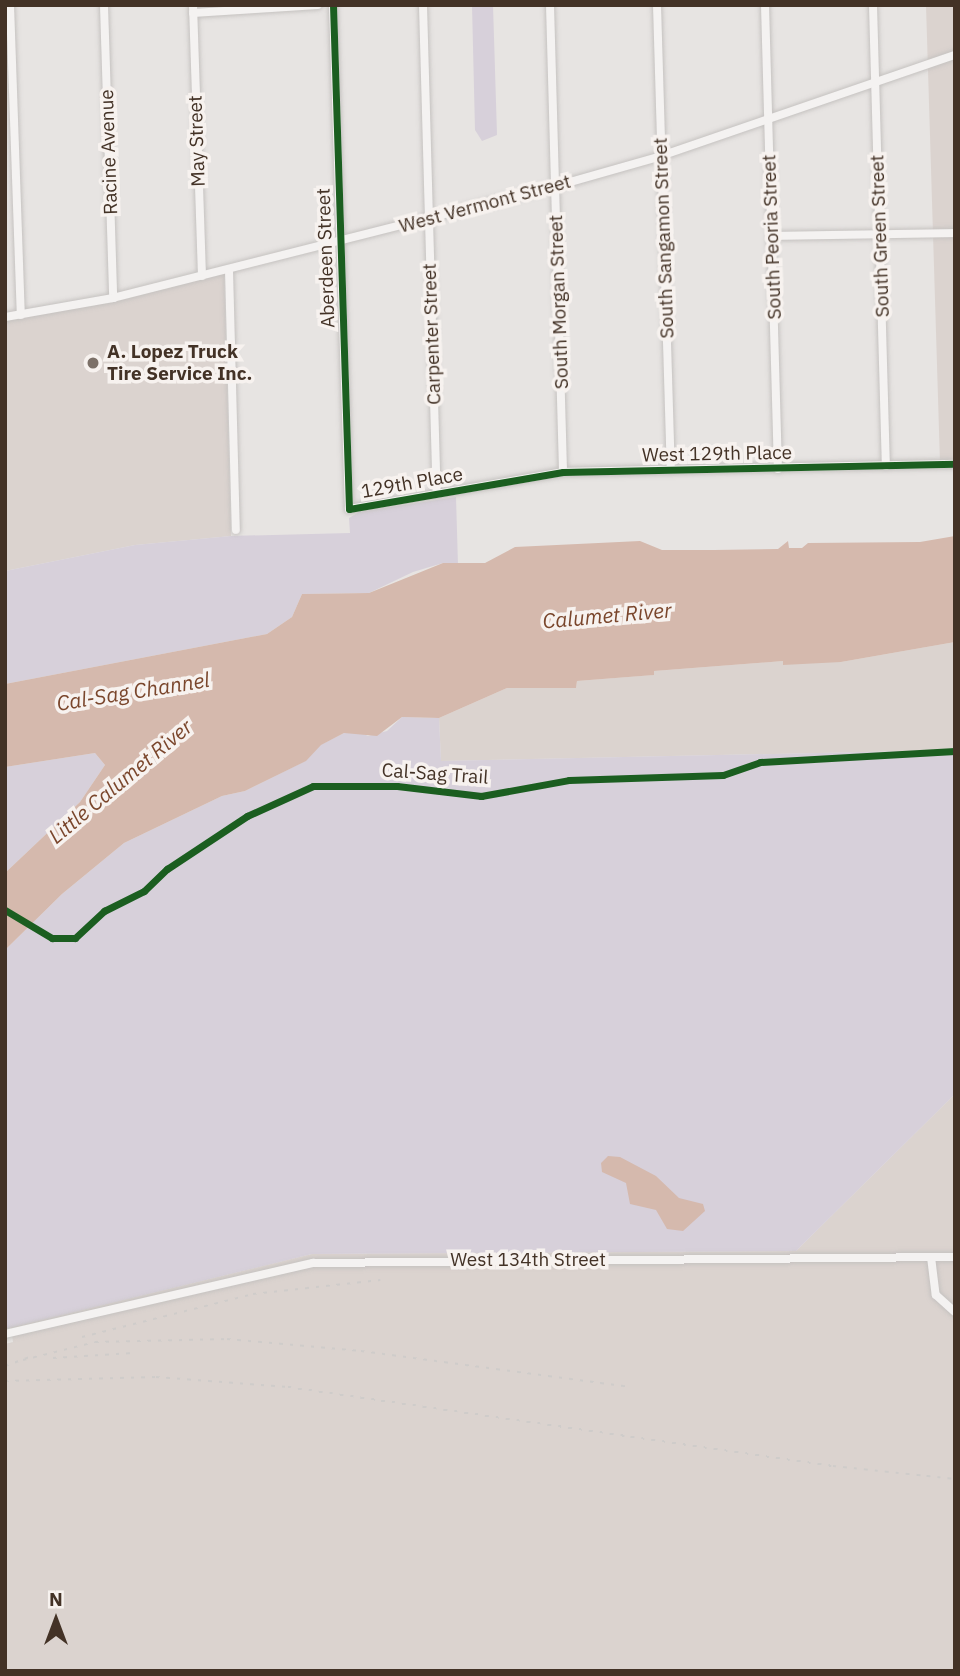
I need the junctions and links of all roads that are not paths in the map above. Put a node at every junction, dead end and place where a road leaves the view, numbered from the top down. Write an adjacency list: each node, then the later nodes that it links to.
1 (10, 5): 14 (street)
2 (104, 5): 24 (street, Racine Avenue)
3 (318, 5): 10 (street)
4 (333, 5): 21 (street, Aberdeen Street)
5 (423, 5): 17 (street, Carpenter Street)
6 (550, 5): 16 (street, South Morgan Street)
7 (657, 5): 15 (street, South Sangamon Street)
8 (765, 5): 13 (street, South Peoria Street)
9 (873, 5): 12 (street, South Green Street)
10 (193, 9): 23 (street, May Street)
11 (955, 55): 12 (street, West Vermont Street)
12 (875, 83): 13 (street, West Vermont Street); 19 (street, South Green Street)
13 (769, 120): 15 (street, West Vermont Street); 20 (street, South Peoria Street)
14 (10, 136): 25 (street)
15 (661, 156): 16 (street, West Vermont Street); 30 (street, South Sangamon Street)
16 (555, 186): 17 (street, West Vermont Street); 31 (street, South Morgan Street)
17 (429, 219): 21 (street, West Vermont Street); 33 (street, Carpenter Street)
18 (955, 233): 19 (street)
19 (880, 234): 20 (street); 28 (street, South Green Street)
20 (772, 236): 29 (street, South Peoria Street)
21 (341, 240): 22 (street, West Vermont Street); 34 (street, Aberdeen Street)
22 (229, 270): 23 (street, West Vermont Street); 35 (street)
23 (202, 276): 24 (street, West Vermont Street)
24 (113, 298): 25 (street, West Vermont Street)
25 (21, 315): 26 (street, West Vermont Street)
26 (5, 317)
27 (955, 464): 28 (street, West 129th Place)
28 (886, 466): 29 (street, West 129th Place)
29 (778, 469): 30 (street, West 129th Place)
30 (671, 470): 31 (street, West 129th Place)
31 (563, 472): 32 (street, West 129th Place)
32 (480, 487): 33 (street, 129th Place)
33 (437, 495): 34 (street, 129th Place)
34 (349, 509)
35 (236, 530)
36 (955, 1257): 37 (street, West 134th Street)
37 (930, 1258): 38 (street); 39 (street, West 134th Street)
38 (955, 1312)
39 (5, 1334)

